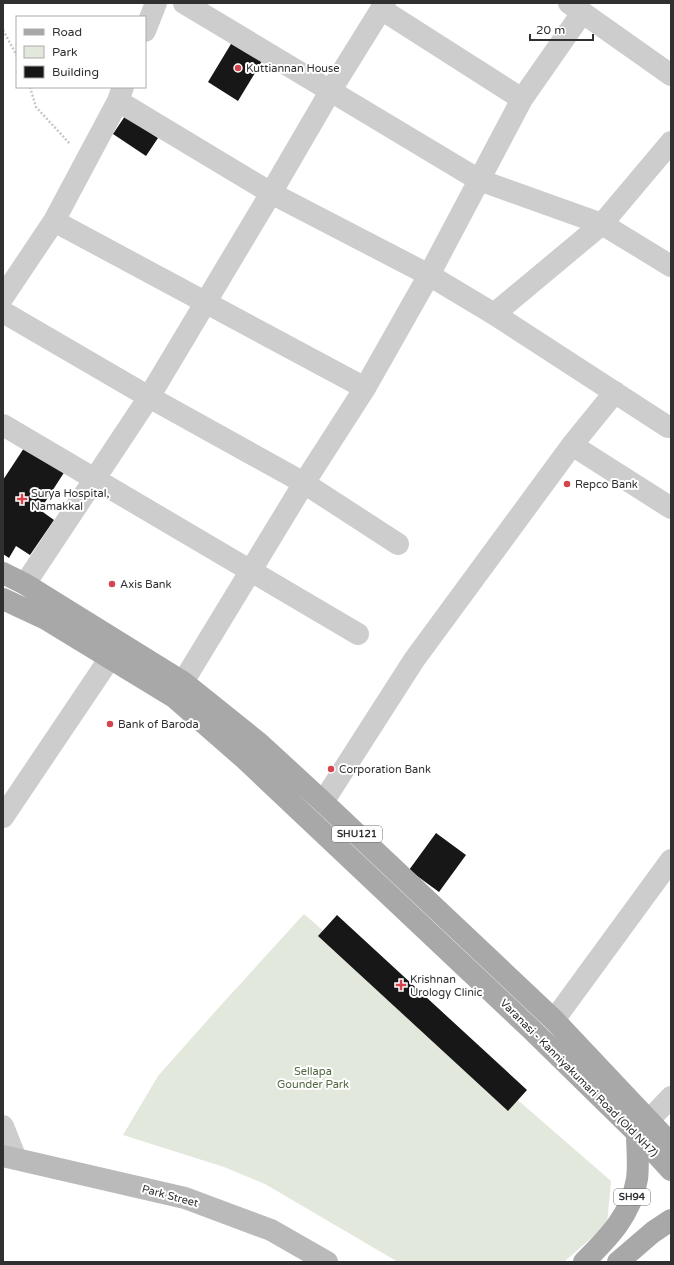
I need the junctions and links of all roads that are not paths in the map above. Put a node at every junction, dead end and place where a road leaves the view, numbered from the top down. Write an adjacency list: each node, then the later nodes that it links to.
1 (156, 3): 5 (street)
2 (184, 3): 7 (street)
3 (383, 6): 7 (street); 9 (street)
4 (576, 8): 6 (street); 9 (street)
5 (146, 28)
6 (671, 75)
7 (330, 90): 11 (street); 12 (street)
8 (121, 94): 12 (street); 13 (street)
9 (522, 99): 11 (street)
10 (671, 142): 14 (street)
11 (480, 180): 14 (street); 16 (street)
12 (271, 193): 16 (street); 18 (street)
13 (54, 221): 17 (street); 18 (street)
14 (602, 224): 15 (street); 20 (street)
15 (671, 266)
16 (429, 275): 20 (street); 21 (street)
17 (3, 297)
18 (205, 303): 21 (street); 23 (street)
19 (3, 312): 23 (street)
20 (494, 314): 22 (street)
21 (365, 388): 28 (street)
22 (615, 392): 25 (street); 26 (street)
23 (149, 397): 27 (street); 28 (street)
24 (3, 425): 27 (street)
25 (668, 427)
26 (572, 445): 29 (street); 38 (street)
27 (95, 479): 31 (street); 33 (street)
28 (304, 483): 30 (street); 31 (street)
29 (671, 508)
30 (398, 544)
31 (250, 571): 35 (street); 37 (street)
32 (3, 573): 33 (main road, Varanasi - Kanniyakumari Road (Old NH7) / SHU121)
33 (25, 584): 37 (main road, Varanasi - Kanniyakumari Road (Old NH7) / SHU121)
34 (3, 599): 36 (main road, Varanasi - Kanniyakumari Road (Old NH7))
35 (358, 634)
36 (110, 658): 39 (street); 44 (main road, Varanasi - Kanniyakumari Road (Old NH7))
37 (183, 682): 38 (main road, Varanasi - Kanniyakumari Road (Old NH7) / SHU121)
38 (323, 802): 41 (main road, Varanasi - Kanniyakumari Road (Old NH7) / SHU121)
39 (3, 817)
40 (671, 860): 41 (street)
41 (554, 1020): 44 (main road, Varanasi - Kanniyakumari Road (Old NH7) / SHU121)
42 (671, 1096): 44 (street)
43 (3, 1126): 46 (street)
44 (643, 1127): 45 (main road, Varanasi - Kanniyakumari Road (Old NH7) / SHU121); 47 (main road, Varanasi - Kanniyakumari Road (Old NH7) / SHU121); 50 (main road, SH94)
45 (671, 1144)
46 (10, 1157): 49 (street, Park Street)
47 (671, 1170)
48 (671, 1220): 51 (main road)
49 (327, 1262)
50 (584, 1262)
51 (618, 1262)

